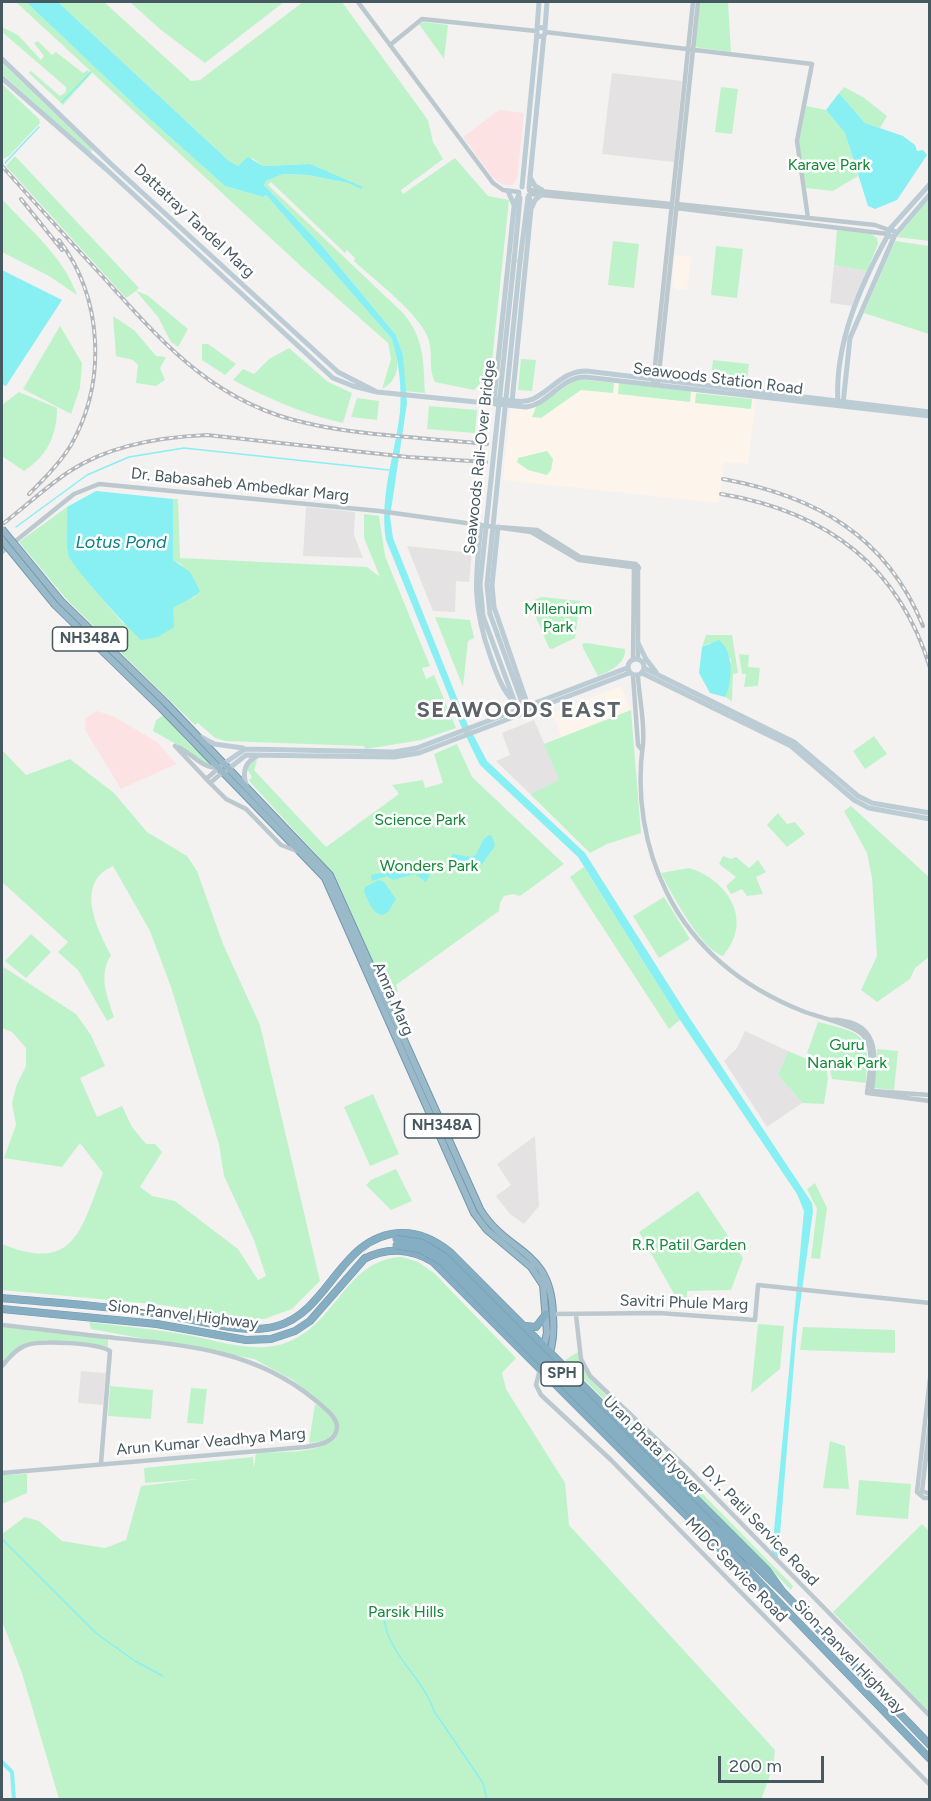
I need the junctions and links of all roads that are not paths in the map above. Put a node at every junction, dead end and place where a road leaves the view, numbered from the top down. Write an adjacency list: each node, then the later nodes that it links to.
1 (358, 2): 8 (street)
2 (539, 2): 6 (main road)
3 (547, 2): 7 (main road)
4 (693, 2): 9 (street)
5 (698, 2): 9 (street)
6 (537, 31): 7 (main road); 8 (street); 15 (main road)
7 (545, 32): 9 (street); 12 (main road)
8 (390, 45): 14 (street)
9 (690, 49): 18 (street); 21 (street)
10 (2, 59): 24 (main road, Dattatray Tandel Marg)
11 (2, 78): 24 (main road, Dattatray Tandel Marg)
12 (530, 176): 15 (main road); 16 (main road)
13 (930, 184): 22 (main road)
14 (508, 191): 15 (street); 19 (main road)
15 (525, 192): 16 (street); 19 (main road); 20 (main road); 37 (main road, Seawoods Rail-Over Bridge, bridge)
16 (542, 192): 18 (street); 20 (main road)
17 (930, 194): 22 (main road)
18 (674, 206): 21 (street); 22 (street); 23 (street)
19 (514, 207): 26 (main road)
20 (531, 208): 27 (main road)
21 (808, 218): 22 (street)
22 (891, 233): 28 (main road)
23 (656, 382): 27 (main road, Seawoods Station Road); 27 (main road, Seawoods Station Road); 28 (main road, Seawoods Station Road)
24 (377, 392): 25 (main road, Dattatray Tandel Marg)
25 (481, 401): 26 (main road, Seawoods Station Road)
26 (494, 401): 27 (main road, Seawoods Station Road)
27 (512, 403)
28 (841, 405): 29 (main road, Seawoods Station Road)
29 (930, 414)
30 (481, 525): 31 (street, Dr. Babasaheb Ambedkar Marg); 34 (street, Dr. Babasaheb Ambedkar Marg); 43 (main road)
31 (498, 527): 35 (street, Dr. Babasaheb Ambedkar Marg); 44 (main road)
32 (2, 529): 36 (highway, NH348A, bridge)
33 (2, 540): 36 (highway, NH348A, bridge)
34 (2, 552)
35 (636, 567): 38 (street); 39 (street)
36 (58, 603): 40 (highway, NH348A)
37 (486, 615): 43 (main road, Seawoods Rail-Over Bridge); 44 (main road, Seawoods Rail-Over Bridge)
38 (638, 643): 39 (street); 42 (main road)
39 (636, 659): 41 (main road); 41 (main road)
40 (127, 670): 46 (highway, Amra Marg / NH348A); 50 (highway, Amra Marg / NH348A)
41 (636, 672): 42 (main road); 44 (main road); 53 (main road); 58 (street)
42 (659, 675): 53 (main road)
43 (514, 702): 45 (main road, Seawoods Rail-Over Bridge)
44 (525, 711): 45 (main road)
45 (519, 713): 47 (main road)
46 (197, 734): 48 (main road); 50 (highway, Amra Marg / NH348A)
47 (463, 735): 48 (main road); 49 (main road)
48 (245, 749): 50 (main road)
49 (260, 754): 50 (main road); 52 (main road)
50 (224, 768): 51 (street); 51 (street); 52 (highway, Amra Marg / NH348A); 57 (highway, Amra Marg / NH348A)
51 (208, 781): 57 (street)
52 (246, 785): 67 (highway, Amra Marg / NH348A)
53 (856, 798): 54 (main road)
54 (890, 810): 55 (main road); 56 (main road)
55 (930, 813)
56 (930, 819)
57 (302, 854): 67 (highway, Amra Marg / NH348A)
58 (831, 1020): 59 (street); 60 (street)
59 (930, 1095)
60 (930, 1101)
61 (396, 1242): 62 (highway, Uran Phata Flyover / SPH); 63 (highway); 83 (highway, Uran Phata Flyover / SPH, bridge)
62 (357, 1251): 64 (highway, Sion-Panvel Highway / SPH); 69 (highway)
63 (364, 1259): 66 (highway, Sion-Panvel Highway); 76 (highway)
64 (2, 1298)
65 (930, 1304): 68 (street, Savitri Phule Marg)
66 (2, 1308)
67 (550, 1314): 68 (street, Savitri Phule Marg); 69 (highway); 71 (highway, Amra Marg / NH348A); 72 (highway, Amra Marg / NH348A)
68 (576, 1315): 86 (street, D.Y. Patil Service Road)
69 (521, 1323): 72 (highway)
70 (2, 1325): 79 (street, Arun Kumar Veadhya Marg)
71 (554, 1333): 73 (highway, Amra Marg / NH348A); 74 (highway)
72 (544, 1347): 73 (highway); 76 (highway, Amra Marg / NH348A)
73 (550, 1353): 74 (highway); 76 (highway, Amra Marg / NH348A)
74 (559, 1362): 84 (highway)
75 (2, 1366): 79 (street)
76 (537, 1370): 85 (highway); 89 (street, MIDC Service Road)
77 (930, 1378): 81 (street)
78 (930, 1424): 81 (street)
79 (101, 1463): 80 (street, Arun Kumar Veadhya Marg)
80 (2, 1473)
81 (922, 1495): 82 (street)
82 (930, 1496)
83 (715, 1531): 84 (highway, Uran Phata Flyover / SPH); 85 (highway, Uran Phata Flyover / SPH)
84 (782, 1591): 87 (highway, SPH)
85 (774, 1598): 88 (highway, Sion-Panvel Highway / SPH)
86 (930, 1716)
87 (930, 1744)
88 (930, 1759)
89 (930, 1785)

